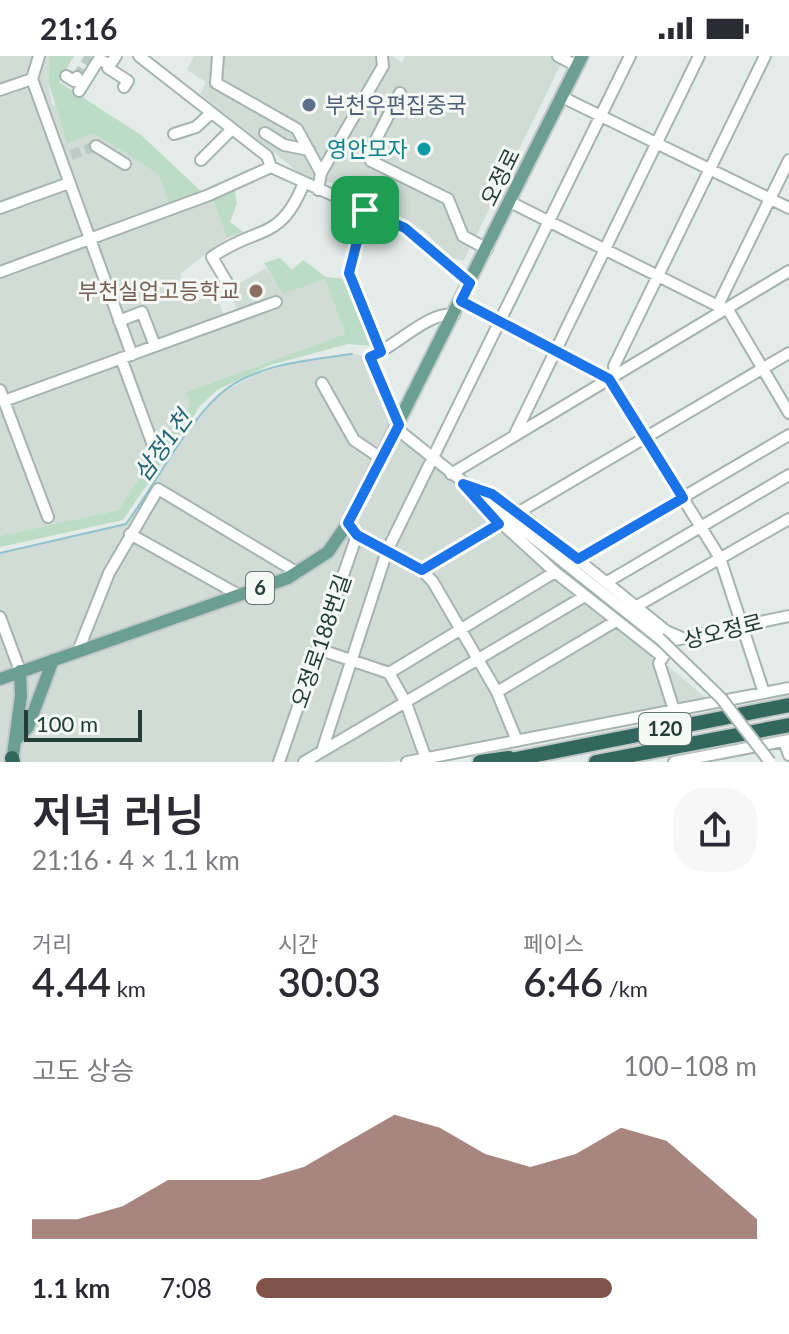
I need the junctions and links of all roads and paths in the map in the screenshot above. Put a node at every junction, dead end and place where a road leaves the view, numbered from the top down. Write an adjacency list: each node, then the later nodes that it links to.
1 (39, 56): 11 (street)
2 (139, 56): 17 (street)
3 (218, 56): 24 (street)
4 (382, 56): 30 (street)
5 (558, 56): 10 (street)
6 (630, 56): 18 (street)
7 (699, 56): 22 (street)
8 (765, 56): 29 (street)
9 (113, 61): 12 (street); 14 (street)
10 (580, 61): 16 (main road, 오정로 / 6)
11 (32, 79): 13 (street); 31 (street)
12 (124, 87)
13 (0, 90)
14 (79, 91)
15 (400, 93): 41 (street)
16 (562, 97): 18 (street); 35 (main road, 오정로 / 6)
17 (210, 114): 19 (street); 21 (street)
18 (600, 116): 22 (street); 39 (street)
19 (231, 130): 25 (street); 28 (street)
20 (265, 133): 24 (street)
21 (174, 134)
22 (656, 143): 29 (street); 42 (street)
23 (96, 146): 27 (street)
24 (309, 150): 30 (street)
25 (201, 160)
26 (789, 160): 34 (street)
27 (125, 164)
28 (271, 167): 32 (street); 40 (street)
29 (710, 169): 34 (street); 45 (street)
30 (321, 173): 33 (street)
31 (69, 183): 36 (street); 40 (street)
32 (304, 183): 33 (street); 47 (street)
33 (318, 190): 38 (street)
34 (770, 199): 37 (street); 50 (street)
35 (510, 202): 39 (street); 41 (main road, 오정로 / 6)
36 (0, 208)
37 (789, 208)
38 (365, 210): 46 (street); 56 (street)
39 (548, 222): 42 (street); 52 (street)
40 (89, 240): 44 (street); 53 (street)
41 (487, 249): 46 (main road, 오정로 / 6)
42 (604, 249): 45 (street); 55 (street)
43 (789, 271): 50 (street)
44 (0, 272)
45 (659, 277): 50 (street); 60 (street)
46 (470, 283): 48 (main road, 오정로 / 6)
47 (229, 286)
48 (461, 301): 51 (main road, 오정로 / 6); 52 (street)
49 (276, 302): 54 (street)
50 (722, 309): 59 (street); 60 (street)
51 (454, 315): 56 (street); 65 (main road, 오정로 / 6)
52 (499, 320): 55 (street); 70 (street)
53 (119, 321): 54 (street); 58 (street)
54 (155, 346): 58 (street)
55 (555, 348): 60 (street); 66 (street)
56 (381, 352): 65 (street)
57 (789, 353): 59 (street)
58 (126, 356): 63 (street); 69 (street)
59 (763, 369): 64 (street); 68 (street)
60 (612, 377): 66 (street); 68 (street)
61 (322, 383): 71 (street)
62 (0, 390): 63 (street)
63 (4, 401): 77 (street)
64 (789, 413)
65 (398, 427): 70 (street); 71 (main road, 오정로 / 6)
66 (515, 434): 72 (street)
67 (789, 435): 75 (street)
68 (646, 438): 75 (street); 76 (street)
69 (153, 445)
70 (433, 458): 72 (street); 84 (street)
71 (382, 459): 79 (main road, 오정로 / 6)
72 (451, 474): 74 (street)
73 (789, 475): 81 (street)
74 (463, 484): 76 (street); 80 (street); 131 (street, bridge)
75 (683, 498): 81 (street); 86 (street)
76 (519, 512): 86 (street)
77 (48, 517)
78 (789, 519): 85 (street)
79 (348, 523): 83 (street); 89 (main road, 오정로 / 6)
80 (499, 524): 87 (street); 88 (street)
81 (701, 527): 85 (street); 90 (street)
82 (130, 534): 89 (street); 91 (street); 101 (street)
83 (357, 535): 84 (street); 100 (street, 오정로188번길)
84 (387, 551): 87 (street); 103 (street)
85 (720, 558): 93 (street); 97 (street)
86 (578, 559): 90 (street)
87 (422, 570): 98 (street)
88 (555, 572): 92 (street); 98 (street)
89 (298, 573): 91 (main road, 오정로 / 6)
90 (607, 582): 93 (street)
91 (239, 595): 101 (main road, 오정로 / 6)
92 (585, 596): 96 (street); 105 (street)
93 (637, 606): 99 (street)
94 (789, 616): 97 (street, 상오정로)
95 (0, 617): 106 (street)
96 (616, 621): 104 (street); 110 (street)
97 (741, 625): 99 (street, 상오정로); 111 (street)
98 (460, 630): 105 (street); 107 (street)
99 (680, 637): 104 (street, 상오정로)
100 (318, 649): 103 (street); 124 (street, 오정로188번길)
101 (78, 651): 102 (main road, 오정로 / 6)
102 (53, 660): 106 (main road, 오정로 / 6); 117 (main road)
103 (351, 660): 107 (street); 119 (street)
104 (661, 660): 114 (street)
105 (479, 661): 110 (street); 112 (street)
106 (20, 671): 108 (main road, 오정로 / 6); 117 (main road)
107 (389, 673): 112 (street)
108 (0, 679)
109 (789, 688): 111 (street)
110 (497, 692): 118 (street)
111 (764, 693): 114 (street)
112 (406, 703): 119 (street); 122 (street)
113 (789, 705): 120 (highway, 120)
114 (674, 710): 118 (street)
115 (789, 725): 129 (highway, 120)
116 (786, 740): 121 (street); 130 (street)
117 (15, 741): 123 (main road)
118 (517, 741): 122 (street)
119 (322, 751): 125 (street)
120 (541, 753): 127 (highway); 128 (highway, 120)
121 (789, 755)
122 (426, 759): 126 (street)
123 (12, 761)
124 (279, 762)
125 (304, 762)
126 (407, 762)
127 (480, 762)
128 (501, 762)
129 (596, 762)
130 (674, 762)
131 (770, 762)

